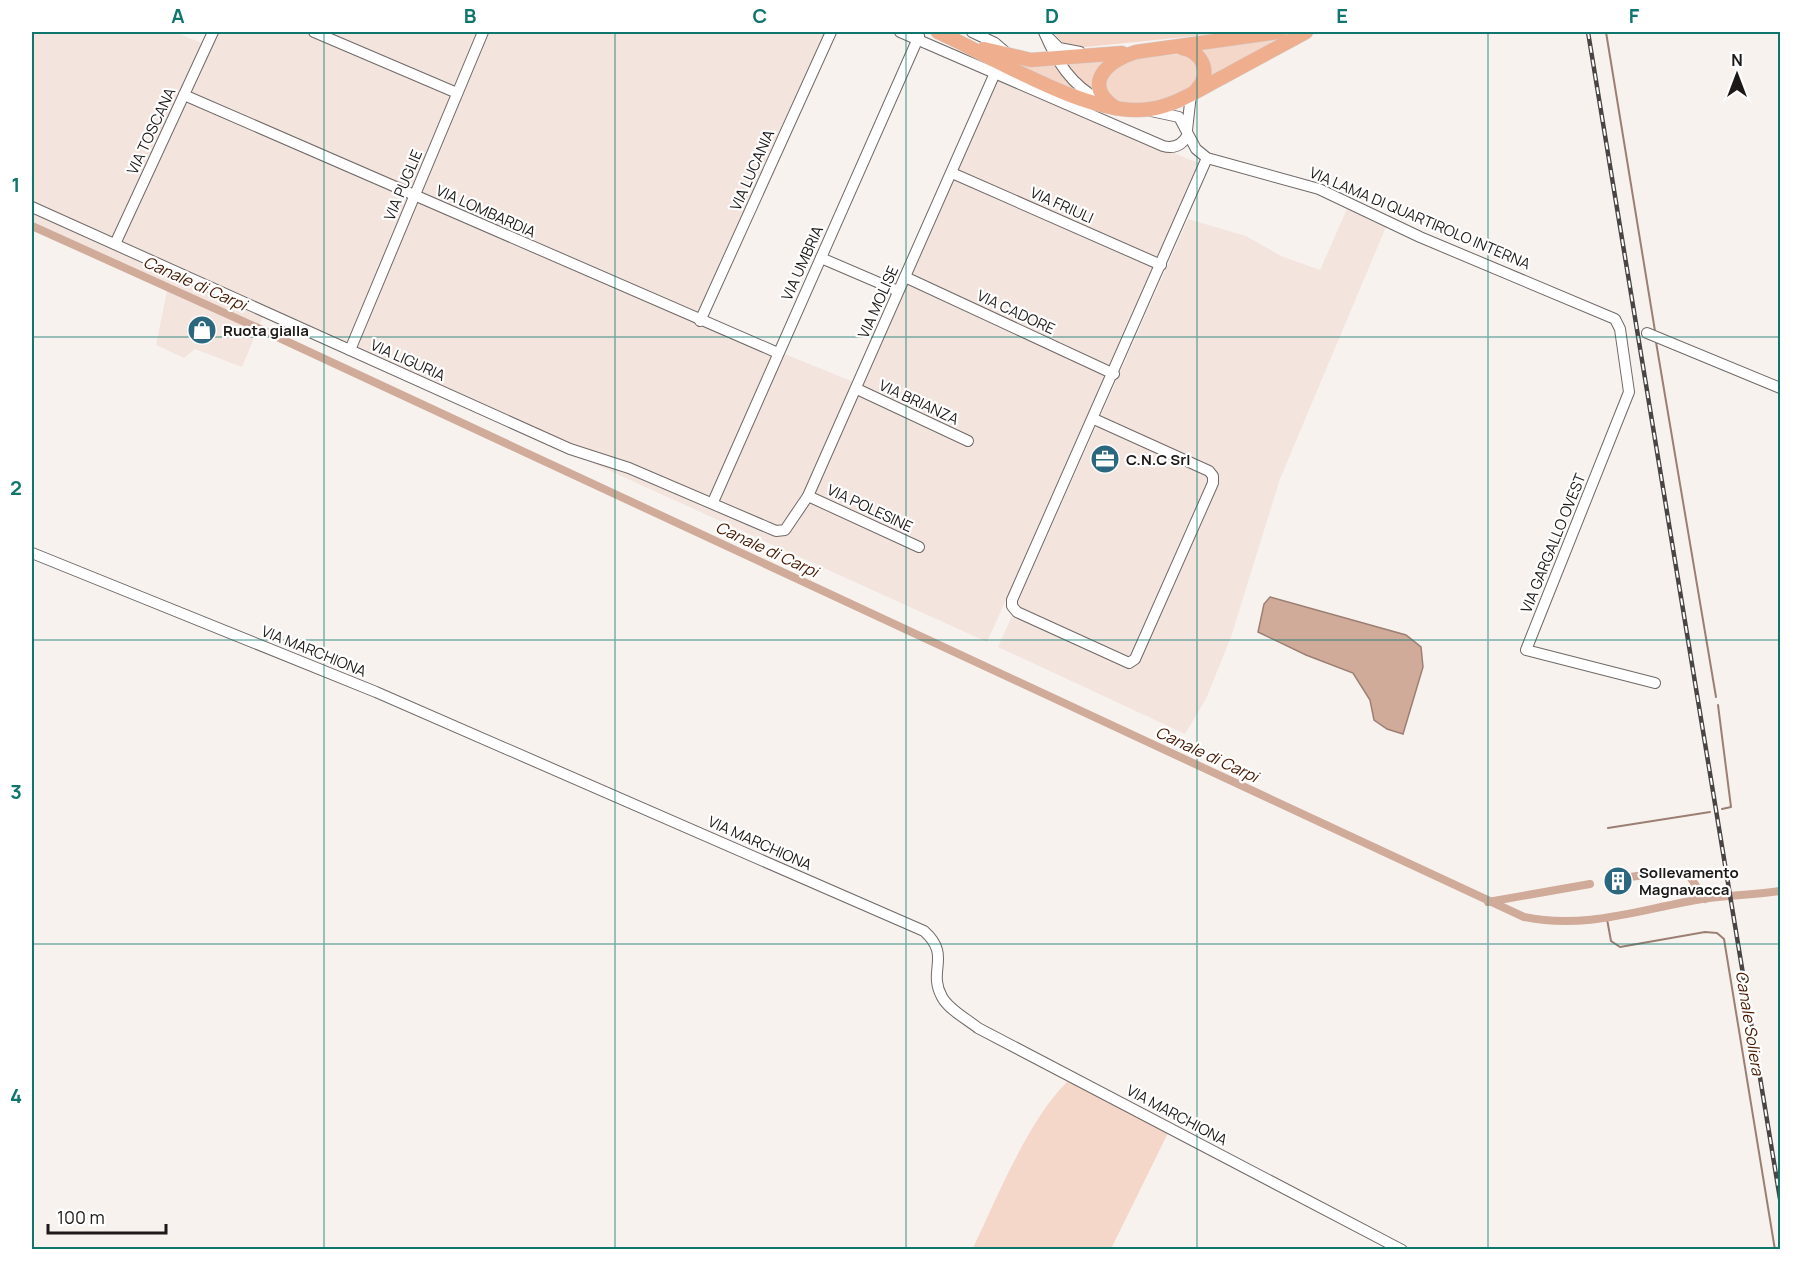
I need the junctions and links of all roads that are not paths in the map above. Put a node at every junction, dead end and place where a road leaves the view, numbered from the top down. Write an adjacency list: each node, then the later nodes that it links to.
1 (213, 32): 21 (street, VIA TOSCANA)
2 (314, 32): 19 (street)
3 (483, 32): 19 (street, VIA PUGLIE)
4 (831, 32): 35 (street, VIA LUCANIA)
5 (900, 32): 11 (street)
6 (939, 32): 12 (main road)
7 (972, 32): 15 (street)
8 (1044, 32): 14 (street); 16 (street); 17 (street)
9 (1279, 32): 13 (main road)
10 (1305, 32): 20 (main road)
11 (919, 38): 18 (street); 30 (street, VIA UMBRIA)
12 (973, 47): 15 (main road); 22 (main road)
13 (1175, 48): 14 (main road); 20 (main road)
14 (1132, 52): 17 (main road); 22 (main road)
15 (1011, 57): 16 (main road)
16 (1031, 60): 17 (main road)
17 (1056, 60): 22 (street)
18 (995, 73): 24 (street); 26 (street, VIA MOLISE)
19 (457, 93): 27 (street, VIA PUGLIE)
20 (1192, 94): 23 (main road); 24 (street)
21 (184, 95): 27 (street, VIA LOMBARDIA); 29 (street, VIA TOSCANA)
22 (1117, 109): 23 (main road)
23 (1141, 110): 24 (street)
24 (1187, 133): 25 (street)
25 (1207, 158): 31 (street); 34 (street, VIA LAMA DI QUARTIROLO INTERNA)
26 (952, 173): 31 (street, VIA FRIULI); 32 (street, VIA MOLISE)
27 (414, 196): 35 (street, VIA LOMBARDIA); 37 (street, VIA PUGLIE)
28 (32, 207): 29 (street, VIA LIGURIA)
29 (115, 244): 37 (street, VIA LIGURIA)
30 (821, 258): 33 (street); 38 (street, VIA UMBRIA)
31 (1161, 265): 39 (street)
32 (905, 276): 33 (street, VIA MOLISE); 39 (street, VIA CADORE)
33 (898, 291): 41 (street, VIA MOLISE)
34 (1615, 320): 49 (street, VIA GARGALLO OVEST)
35 (700, 321): 38 (street, VIA LOMBARDIA)
36 (1647, 333): 40 (street)
37 (350, 350): 45 (street, VIA LIGURIA)
38 (778, 353): 45 (street, VIA UMBRIA)
39 (1114, 374): 42 (street)
40 (1780, 388)
41 (857, 389): 43 (street, VIA BRIANZA); 44 (street, VIA MOLISE)
42 (1094, 419): 42 (street)
43 (968, 441)
44 (808, 496): 46 (street, VIA MOLISE); 47 (street, VIA POLESINE)
45 (713, 502): 46 (street, VIA LIGURIA)
46 (776, 531)
47 (919, 547)
48 (32, 553): 50 (street, VIA MARCHIONA)
49 (1655, 683)
50 (1402, 1250)

